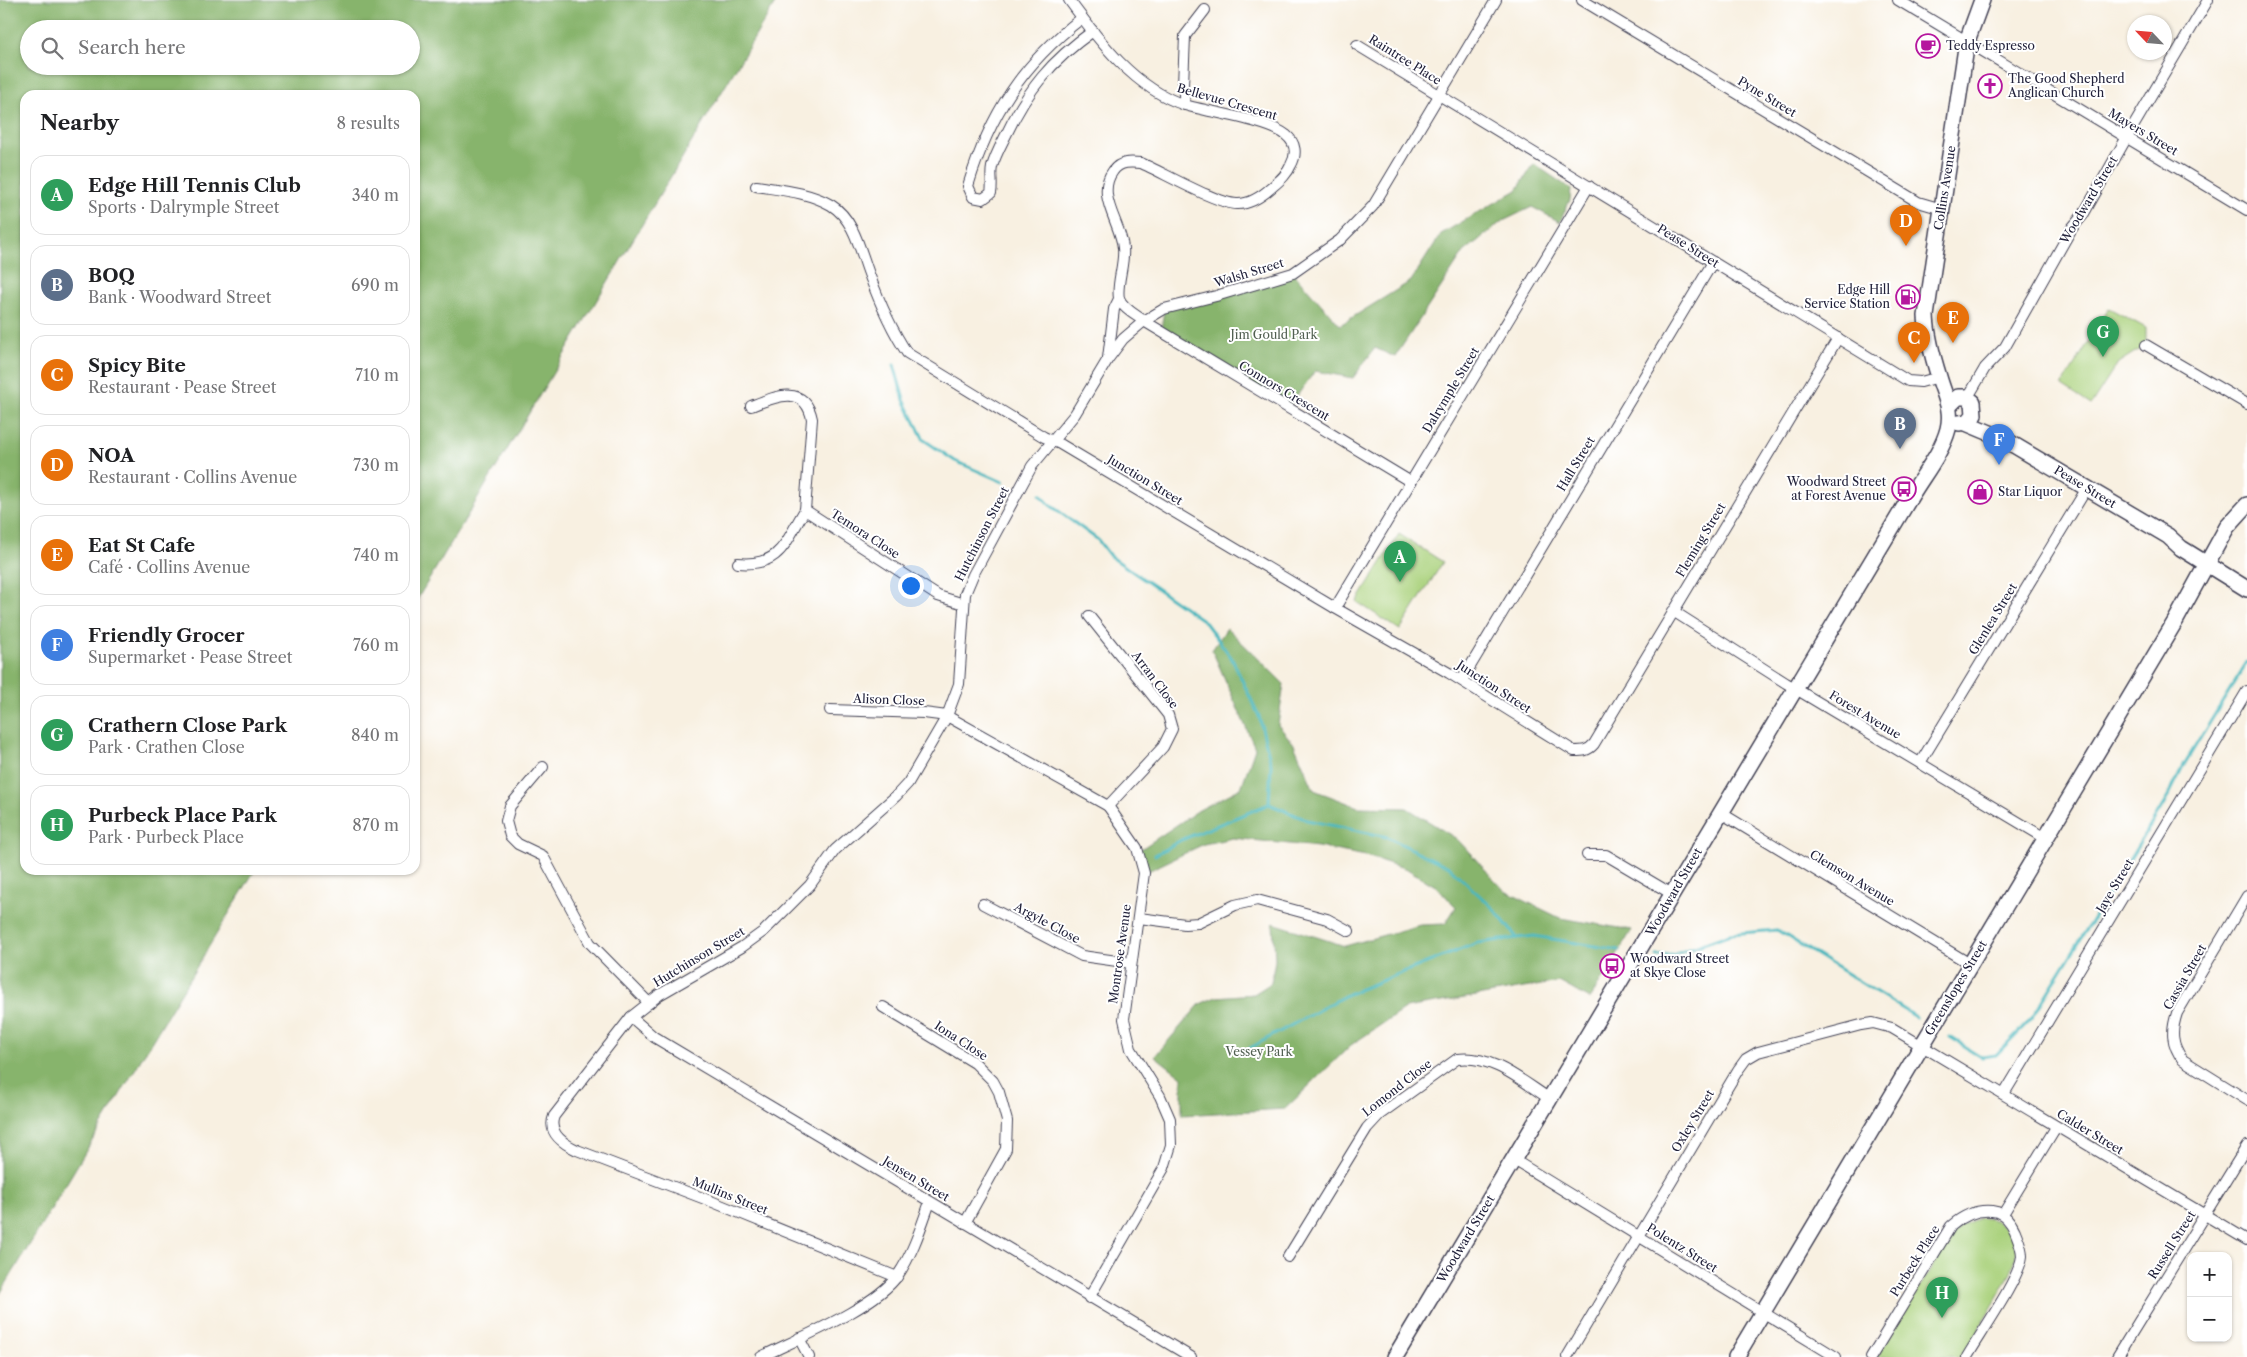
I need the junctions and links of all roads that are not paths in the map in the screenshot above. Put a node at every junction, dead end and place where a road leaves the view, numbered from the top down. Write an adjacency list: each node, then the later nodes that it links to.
1 (1069, 0): 8 (street, Bellevue Crescent)
2 (1496, 0): 12 (street, Walsh Street)
3 (1582, 0): 17 (street, Pyne Street)
4 (1898, 0): 10 (street, Mayers Street)
5 (1982, 0): 10 (street, Collins Avenue)
6 (2208, 0): 14 (street, Woodward Street)
7 (1205, 10): 13 (street)
8 (1082, 18): 9 (street, Bellevue Crescent); 9 (street)
9 (1093, 31): 13 (street, Bellevue Crescent)
10 (1967, 41): 14 (street, Mayers Street); 17 (street, Collins Avenue)
11 (1357, 45): 12 (street, Raintree Place)
12 (1440, 96): 16 (street, Pease Street); 21 (street, Walsh Street)
13 (1185, 105): 20 (street, Bellevue Crescent)
14 (2126, 137): 18 (street, Mayers Street); 26 (street, Woodward Street)
15 (756, 186): 31 (street, Junction Street)
16 (1589, 186): 19 (street, Pease Street); 33 (street, Dalrymple Street)
17 (1942, 210): 25 (street, Collins Avenue)
18 (2247, 210)
19 (1713, 262): 22 (street, Pease Street); 46 (street, Hall Street)
20 (1119, 299): 21 (street); 24 (street, Bellevue Crescent)
21 (1144, 321): 24 (street, Walsh Street); 33 (street, Connors Crescent)
22 (1838, 338): 25 (street, Pease Street); 44 (street, Fleming Street)
23 (2146, 345): 27 (street)
24 (1108, 359): 31 (street, Walsh Street)
25 (1939, 377): 26 (street); 29 (street, Collins Avenue)
26 (1964, 397): 29 (street); 30 (street)
27 (2247, 404)
28 (751, 406): 36 (street)
29 (1949, 410): 30 (street); 32 (street, Woodward Street)
30 (1968, 419): 32 (street, Woodward Street); 34 (street, Pease Street)
31 (1052, 441): 42 (street, Hutchinson Street); 43 (street, Junction Street)
32 (1937, 452): 47 (street, Woodward Street)
33 (1411, 482): 43 (street, Dalrymple Street)
34 (2087, 488): 39 (street, Pease Street); 52 (street, Glenlea Street)
35 (2247, 505): 39 (street, Greenslopes Street)
36 (805, 510): 38 (street); 42 (street, Temora Close)
37 (2247, 512): 39 (street, Greenslopes Street)
38 (738, 562)
39 (2213, 562): 40 (street, Pease Street); 41 (street, Pease Street); 56 (street, Greenslopes Street)
40 (2247, 579)
41 (2247, 588)
42 (964, 604): 50 (street, Hutchinson Street)
43 (1335, 608): 46 (street, Junction Street)
44 (1673, 611): 47 (street, Forest Avenue); 51 (street, Fleming Street)
45 (1089, 616): 54 (street, Arran Close)
46 (1462, 680): 51 (street, Junction Street)
47 (1795, 688): 52 (street, Forest Avenue); 55 (street, Woodward Street)
48 (2247, 691): 69 (street, Jaye Street)
49 (830, 710): 50 (street, Alison Close)
50 (947, 716): 54 (street, Montrose Avenue); 65 (street, Hutchinson Street)
51 (1583, 751)
52 (1920, 763): 56 (street, Forest Avenue)
53 (543, 767): 65 (street)
54 (1108, 806): 61 (street, Montrose Avenue)
55 (1721, 813): 58 (street, Woodward Street); 64 (street, Clemson Avenue)
56 (2045, 838): 64 (street, Greenslopes Street)
57 (1587, 855): 58 (street)
58 (1672, 894): 70 (street, Woodward Street)
59 (2247, 896): 71 (street, Cassia Street)
60 (983, 904): 63 (street, Argyle Close)
61 (1139, 918): 62 (street); 63 (street, Montrose Avenue)
62 (1349, 931)
63 (1131, 963): 84 (street, Montrose Avenue)
64 (1970, 964): 68 (street, Greenslopes Street)
65 (648, 1003): 67 (street, Hutchinson Street)
66 (883, 1007): 79 (street, Iona Close)
67 (631, 1017): 73 (street, Hutchinson Street); 76 (street, Jensen Street)
68 (1922, 1046): 69 (street, Calder Street); 80 (street, Oxley Street); 85 (street, Greenslopes Street)
69 (2004, 1094): 72 (street, Calder Street)
70 (1550, 1099): 75 (street, Woodward Street); 82 (street, Lomond Close)
71 (2247, 1100)
72 (2056, 1127): 77 (street); 78 (street, Calder Street)
73 (557, 1136): 83 (street, Mullins Street)
74 (2247, 1146): 78 (street, Russell Street)
75 (1514, 1160): 80 (street, Polentz Street); 90 (street, Woodward Street)
76 (930, 1202): 79 (street, Jensen Street); 83 (street)
77 (2003, 1214): 94 (street, Purbeck Place); 95 (street)
78 (2205, 1215): 81 (street, Calder Street); 96 (street, Russell Street)
79 (965, 1223): 84 (street, Jensen Street)
80 (1639, 1236): 85 (street, Polentz Street); 91 (street, Oxley Street)
81 (2247, 1240)
82 (1288, 1257)
83 (897, 1277): 86 (street)
84 (1089, 1298): 89 (street, Jensen Street)
85 (1763, 1312): 92 (street, Greenslopes Street); 93 (street, Polentz Street)
86 (799, 1338): 87 (street); 88 (street)
87 (761, 1357)
88 (809, 1357)
89 (1191, 1357)
90 (1396, 1357)
91 (1567, 1357)
92 (1736, 1357)
93 (1836, 1357)
94 (1871, 1357)
95 (1966, 1357)
96 (2117, 1357)

